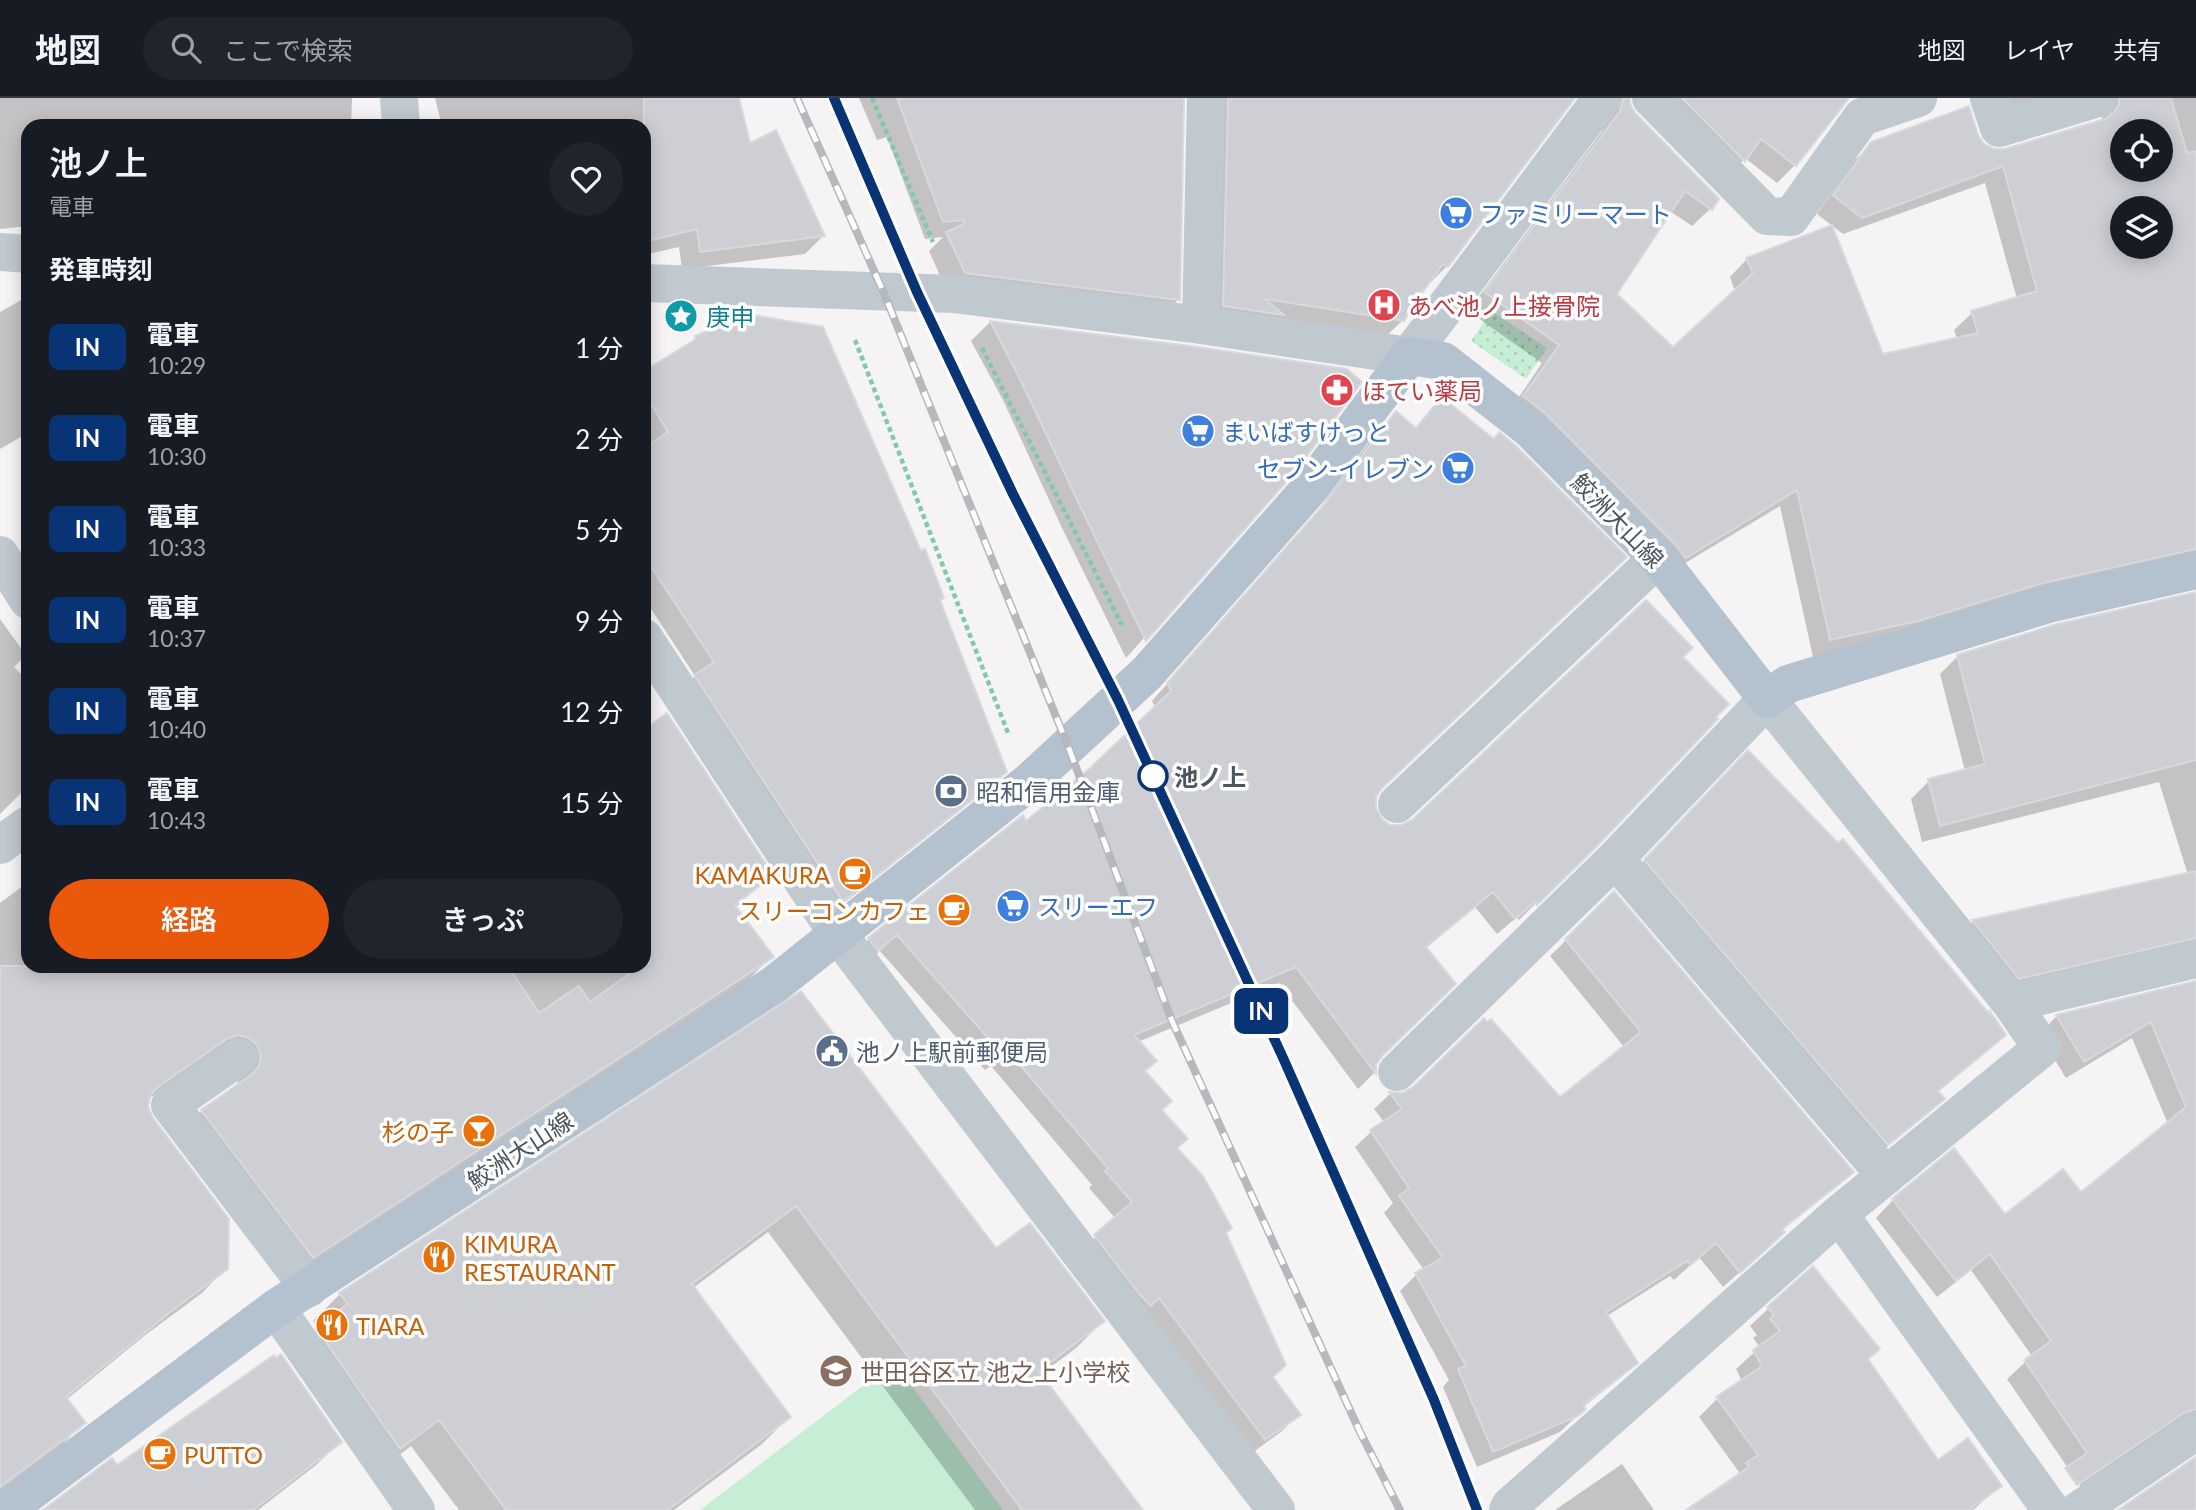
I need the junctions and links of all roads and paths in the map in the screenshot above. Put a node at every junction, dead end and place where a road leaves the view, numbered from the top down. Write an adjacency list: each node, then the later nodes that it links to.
1 (399, 98): 9 (street)
2 (872, 98): 14 (path)
3 (1206, 98): 15 (street)
4 (1602, 98): 16 (street)
5 (1651, 98): 6 (street)
6 (1918, 98)
7 (1989, 98): 8 (street)
8 (2098, 98)
9 (400, 119)
10 (0, 253): 11 (street)
11 (21, 254)
12 (651, 282): 13 (street)
13 (836, 290): 14 (street); 24 (path)
14 (954, 294): 15 (street); 22 (path)
15 (1201, 325): 16 (street)
16 (1409, 356): 18 (main road, 鮫洲大山線); 22 (main road)
17 (0, 555): 20 (street)
18 (1658, 558): 23 (main road, 鮫洲大山線); 25 (street)
19 (2196, 570): 23 (main road)
20 (21, 589)
21 (651, 649): 29 (street)
22 (1147, 673): 24 (main road, 鮫洲大山線)
23 (1767, 699): 28 (street); 31 (street)
24 (1028, 783): 29 (main road, 鮫洲大山線)
25 (1397, 804)
26 (21, 830): 27 (street)
27 (0, 845)
28 (1615, 859): 33 (street); 34 (street)
29 (837, 933): 36 (main road, 鮫洲大山線); 42 (street)
30 (2196, 959): 31 (street)
31 (2011, 1003): 34 (street)
32 (239, 1057): 36 (street)
33 (1397, 1072)
34 (1886, 1176): 35 (street)
35 (1839, 1214): 39 (street); 43 (street)
36 (309, 1288): 37 (main road, 鮫洲大山線)
37 (276, 1308): 40 (main road, 鮫洲大山線); 41 (street)
38 (2196, 1431): 44 (street)
39 (1509, 1508)
40 (6, 1510)
41 (415, 1510)
42 (1276, 1510)
43 (2051, 1510)
44 (2079, 1510)

